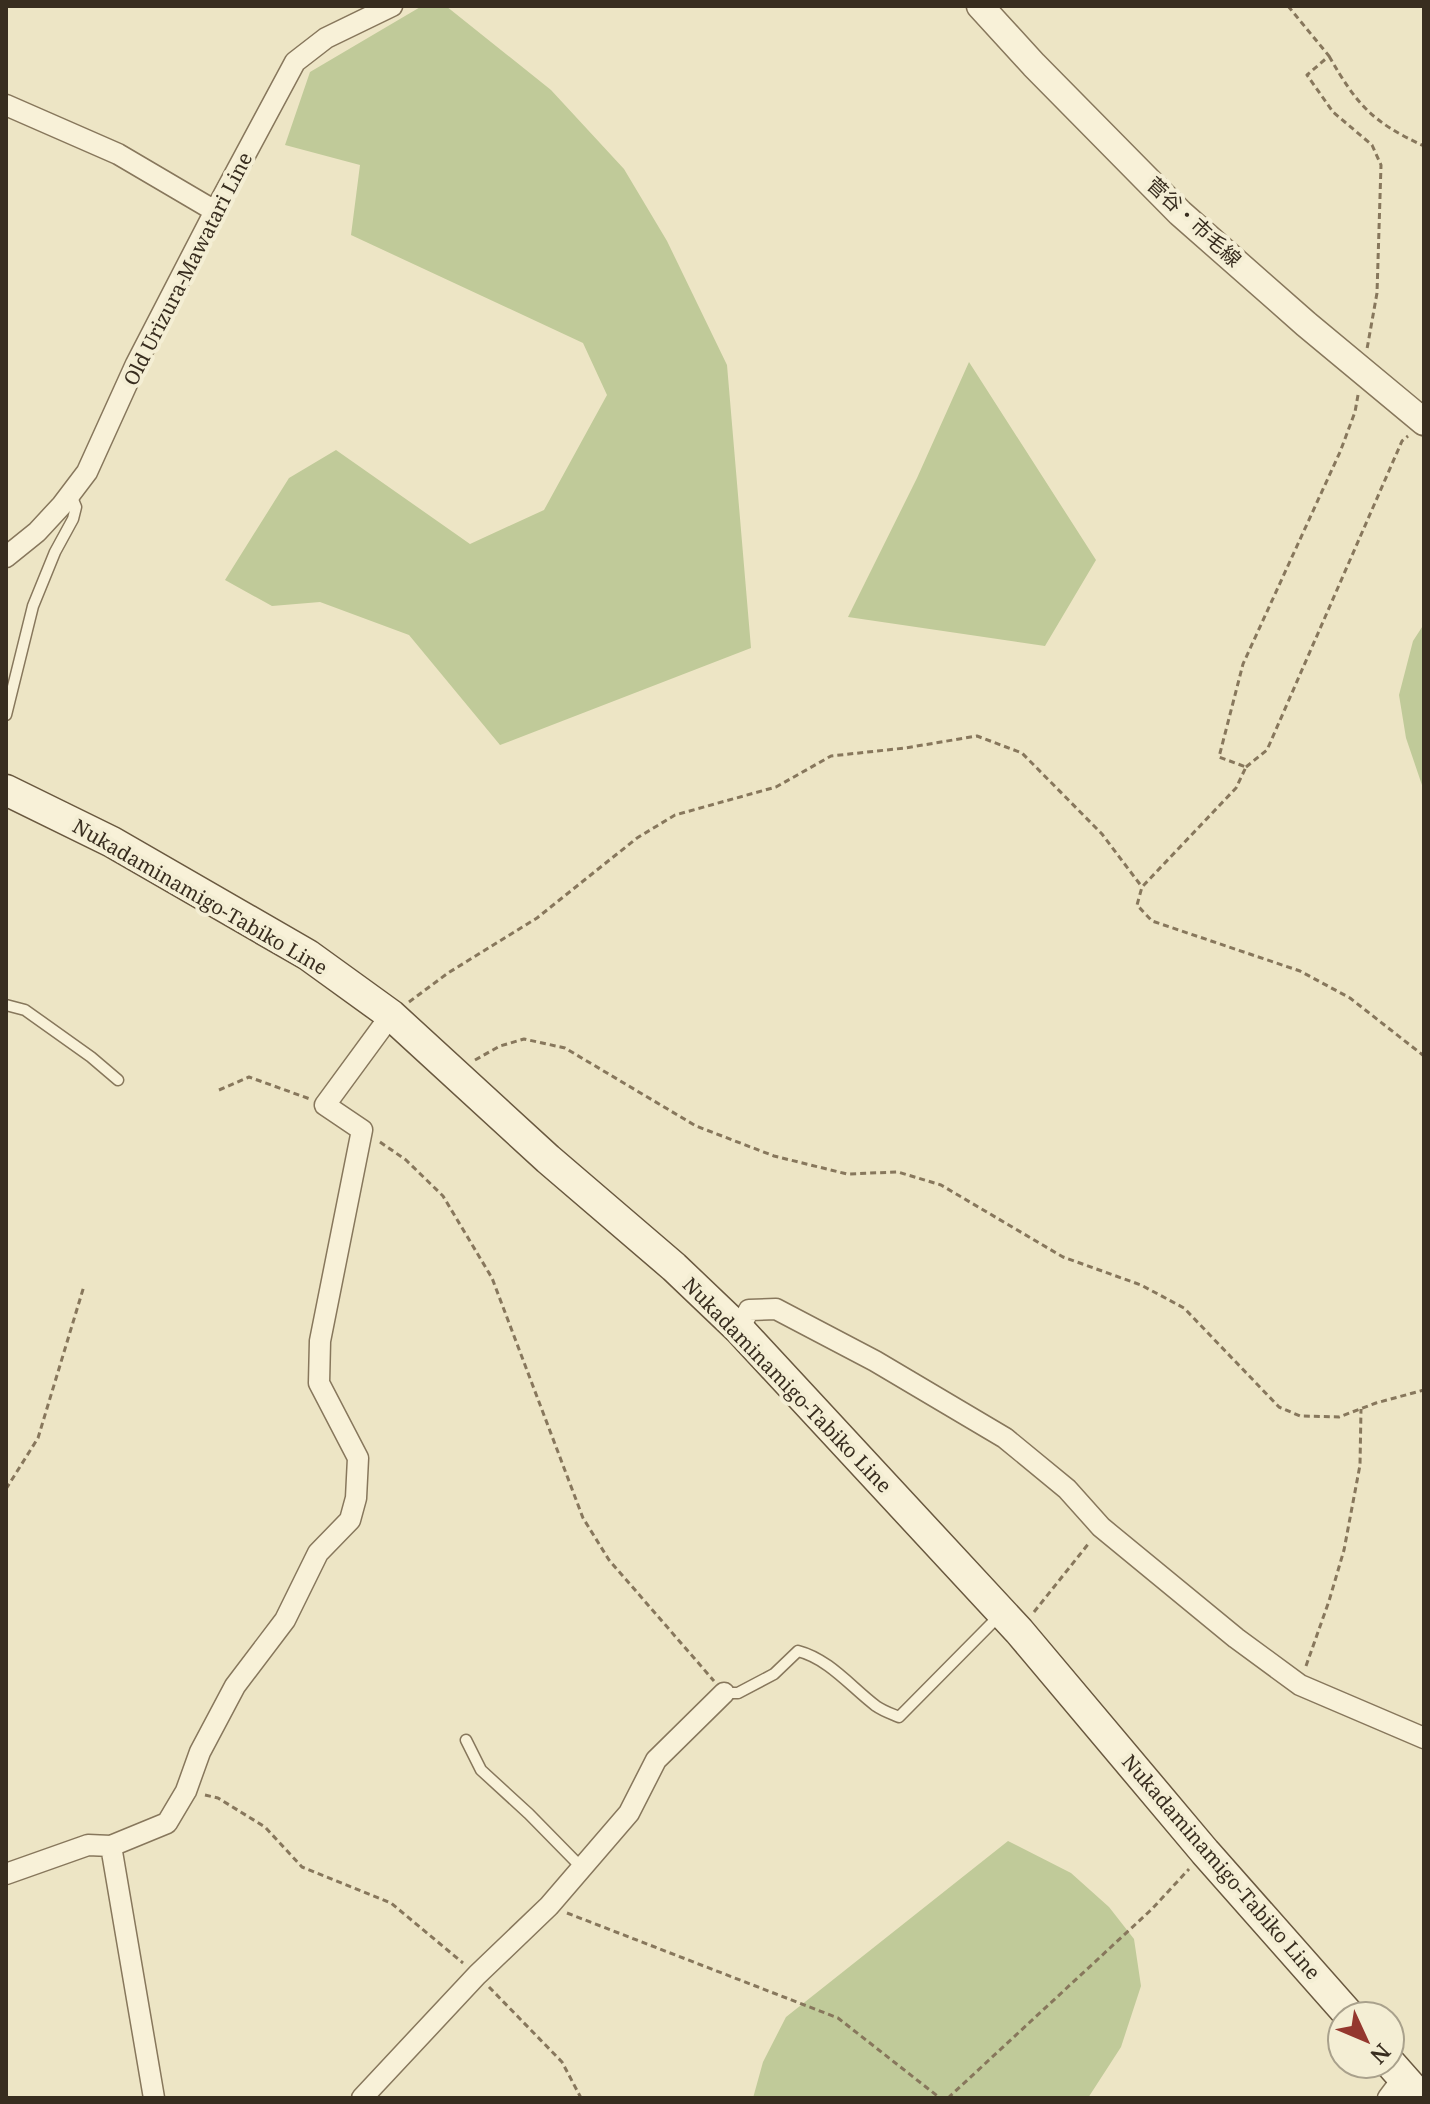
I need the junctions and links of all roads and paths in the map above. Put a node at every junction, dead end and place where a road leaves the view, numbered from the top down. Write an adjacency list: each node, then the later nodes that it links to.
1 (392, 6): 7 (street, Old Urizura-Mawatari Line)
2 (980, 6): 8 (street, 菅谷・市毛線)
3 (1288, 6): 4 (path)
4 (1329, 56): 6 (path); 8 (path)
5 (6, 105): 7 (street)
6 (1424, 146)
7 (215, 211): 10 (street, Old Urizura-Mawatari Line)
8 (1363, 371): 9 (street, 菅谷・市毛線); 13 (path)
9 (1418, 427): 13 (path)
10 (71, 495): 11 (street, Old Urizura-Mawatari Line); 12 (lane)
11 (6, 557)
12 (6, 715)
13 (1246, 767): 15 (path)
14 (6, 790): 17 (main road, Nukadaminamigo-Tabiko Line)
15 (1142, 887): 17 (path); 18 (path)
16 (6, 1005): 20 (lane)
17 (391, 1015): 19 (main road, Nukadaminamigo-Tabiko Line); 22 (street)
18 (1424, 1056)
19 (454, 1072): 25 (main road, Nukadaminamigo-Tabiko Line); 27 (path)
20 (118, 1080)
21 (219, 1090): 22 (path)
22 (325, 1105): 23 (street)
23 (362, 1130): 32 (path); 35 (street)
24 (84, 1286): 28 (path)
25 (739, 1329): 29 (street); 30 (main road, Nukadaminamigo-Tabiko Line)
26 (1424, 1390): 27 (path)
27 (1361, 1409): 31 (path)
28 (6, 1489)
29 (1101, 1527): 30 (path); 31 (street)
30 (1012, 1623): 32 (lane); 37 (main road, Nukadaminamigo-Tabiko Line)
31 (1300, 1685): 33 (street)
32 (724, 1693): 38 (street)
33 (1424, 1738)
34 (466, 1740): 38 (lane)
35 (186, 1791): 36 (street); 41 (path)
36 (111, 1846): 39 (street); 43 (street)
37 (1205, 1852): 42 (main road, Nukadaminamigo-Tabiko Line); 47 (path)
38 (582, 1868): 40 (street)
39 (6, 1874)
40 (549, 1906): 41 (street); 46 (path)
41 (477, 1975): 44 (street); 45 (path)
42 (1336, 2000)
43 (154, 2098)
44 (362, 2098)
45 (581, 2098)
46 (940, 2098)
47 (948, 2098)

